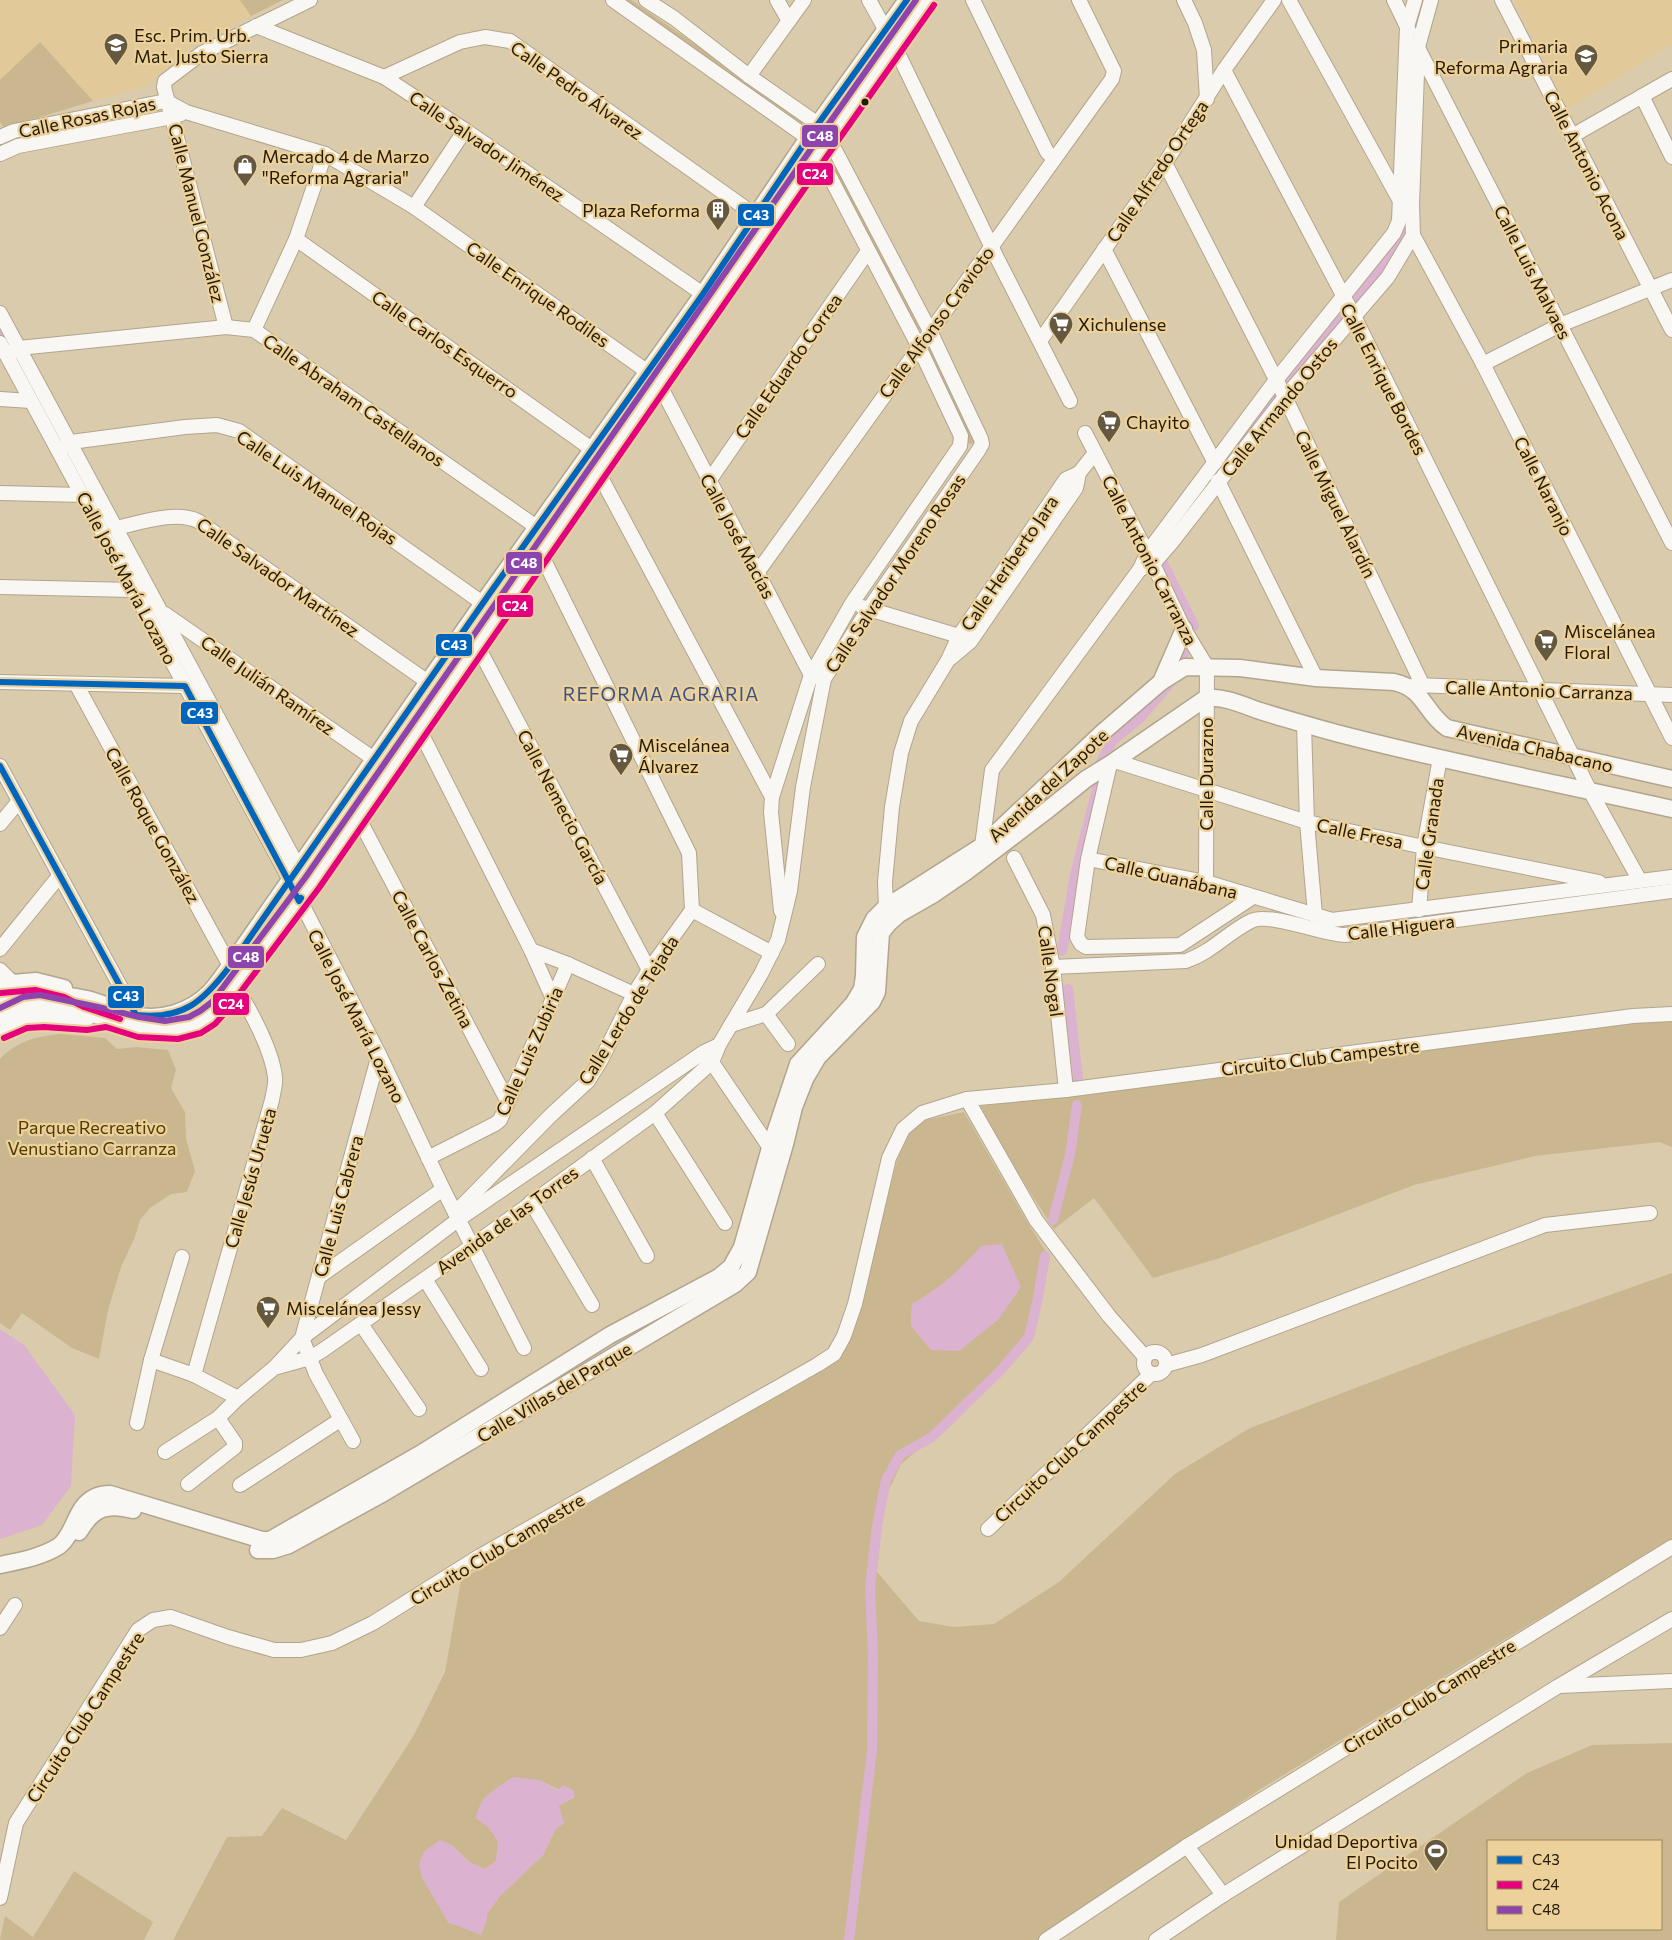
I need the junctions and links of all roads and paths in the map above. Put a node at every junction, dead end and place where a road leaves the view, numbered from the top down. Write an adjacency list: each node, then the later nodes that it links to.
1 (310, 0): 21 (street, Calle Rosas Rojas)
2 (613, 0): 40 (street, Calle Salvador Moreno Rosas)
3 (646, 0): 19 (street, Calle Salvador Moreno Rosas)
4 (665, 0): 19 (street)
5 (777, 0): 20 (street)
6 (804, 0): 20 (street)
7 (869, 0): 23 (street)
8 (907, 0): 23 (main road)
9 (927, 0): 24 (main road)
10 (973, 0): 46 (street)
11 (1079, 0): 46 (street, Calle Alfonso Cravioto)
12 (1184, 0): 32 (street)
13 (1274, 0): 26 (street, Calle Alfredo Ortega)
14 (1290, 0): 48 (street)
15 (1394, 0): 22 (street, Calle Luis Malvaes)
16 (1415, 0): 22 (street, Calle Armando Ostos)
17 (1431, 0): 25 (street, Calle Armando Ostos)
18 (1502, 0): 39 (street, Calle Antonio Acona)
19 (674, 18): 27 (street, Calle Salvador Moreno Rosas)
20 (788, 21): 27 (street)
21 (256, 26): 28 (street, Calle Salvador Jiménez); 33 (street, Calle Rosas Rojas)
22 (1407, 27): 25 (street, Calle Luis Malvaes); 30 (street, Calle Armando Ostos)
23 (886, 32): 24 (street); 36 (main road)
24 (895, 47): 41 (main road); 53 (street)
25 (1418, 48): 30 (street, Calle Armando Ostos); 62 (street, Calle Luis Malvaes)
26 (1224, 70): 32 (street, Calle Alfredo Ortega); 59 (street, Calle Enrique Bordes)
27 (749, 76): 36 (street, Calle Salvador Moreno Rosas)
28 (384, 77): 37 (street, Calle Salvador Jiménez); 50 (street, Calle Pedro Álvarez)
29 (1672, 79): 31 (street)
30 (1410, 85): 48 (street, Calle Armando Ostos); 51 (street, Calle Armando Ostos)
31 (1642, 96): 39 (street); 45 (street)
32 (1207, 99): 47 (street, Calle Alfredo Ortega)
33 (166, 101): 34 (street, Calle Enrique Rodiles); 35 (street, Calle Manuel González); 38 (street, Calle Rosas Rojas)
34 (186, 112): 35 (street); 43 (street, Calle Enrique Rodiles)
35 (172, 117): 42 (street, Calle Rosas Rojas); 63 (street, Calle Manuel González)
36 (818, 124): 40 (main road); 41 (street, Calle Salvador Moreno Rosas)
37 (465, 130): 49 (street); 58 (street, Calle Salvador Jiménez)
38 (0, 136): 42 (street)
39 (1572, 136): 57 (street, Calle Antonio Acona)
40 (808, 138): 44 (street, Calle Salvador Moreno Rosas); 50 (main road)
41 (828, 140): 44 (main road); 66 (street, Calle Salvador Moreno Rosas)
42 (2, 152)
43 (324, 154): 49 (street, Calle Enrique Rodiles); 52 (street)
44 (818, 154): 55 (street, Calle Salvador Moreno Rosas); 71 (main road)
45 (1672, 157)
46 (1054, 159): 53 (street, Calle Alfonso Cravioto)
47 (1165, 163): 54 (street, Calle Alfredo Ortega); 72 (street, Calle Miguel Alardín)
48 (1399, 200): 59 (street, Calle Armando Ostos)
49 (414, 207): 71 (street, Calle Enrique Rodiles)
50 (755, 215): 58 (main road)
51 (1413, 235): 61 (street, Calle Armando Ostos); 70 (street, Calle Naranjo)
52 (296, 239): 64 (street); 80 (street, Calle Carlos Esquerro)
53 (991, 246): 66 (street, Calle Alfonso Cravioto); 67 (street)
54 (1104, 249): 67 (street, Calle Alfredo Ortega); 84 (street)
55 (868, 251): 68 (street, Calle Salvador Moreno Rosas); 86 (street, Calle Eduardo Correa)
56 (1672, 280): 57 (street)
57 (1651, 289): 62 (street); 65 (street, Calle Antonio Acona)
58 (703, 294): 71 (main road)
59 (1342, 297): 61 (street, Calle Enrique Bordes); 72 (street, Calle Armando Ostos)
60 (0, 313): 69 (street, Calle José María Lozano)
61 (1354, 316): 73 (street, Calle Armando Ostos); 116 (street, Calle Enrique Bordes)
62 (1560, 325): 70 (street); 92 (street, Calle Luis Malvaes)
63 (226, 327): 64 (street, Calle Abraham Castellanos); 69 (street, Calle Abraham Castellanos)
64 (254, 330): 91 (street, Calle Abraham Castellanos)
65 (1672, 330)
66 (930, 331): 68 (street, Calle Alfonso Cravioto); 83 (street, Calle Salvador Moreno Rosas)
67 (1040, 341): 76 (street)
68 (918, 347): 81 (street, Calle Salvador Moreno Rosas); 95 (street, Calle Alfonso Cravioto)
69 (10, 350): 75 (street, Calle José María Lozano); 78 (street, Calle José María Lozano)
70 (1483, 364): 117 (street, Calle Naranjo)
71 (654, 378): 80 (main road); 85 (main road); 86 (street, Calle José Macías)
72 (1276, 380): 73 (street, Calle Miguel Alardín); 84 (street, Calle Armando Ostos)
73 (1285, 397): 87 (street, Calle Armando Ostos); 115 (street, Calle Miguel Alardín)
74 (0, 399): 75 (street)
75 (31, 401): 79 (street, Calle José María Lozano)
76 (1070, 401)
77 (1086, 434): 82 (street, Calle Antonio Carranza)
78 (71, 442): 79 (street, Calle Luis Manuel Rojas); 90 (street, Calle José María Lozano); 98 (street, Calle Luis Manuel Rojas)
79 (58, 450): 89 (street, Calle José María Lozano)
80 (593, 450): 91 (main road)
81 (956, 453): 83 (street, Calle Salvador Moreno Rosas); 99 (street, Calle Salvador Moreno Rosas)
82 (1095, 453): 94 (street, Calle Antonio Carranza); 104 (street, Calle Heriberto Jara)
83 (970, 461): 100 (street, Calle Salvador Moreno Rosas)
84 (1215, 463): 94 (street, Calle Armando Ostos)
85 (598, 472): 93 (main road); 131 (street)
86 (709, 481): 95 (street, Calle José Macías)
87 (1218, 481): 94 (street, Calle Armando Ostos); 108 (street)
88 (0, 493): 89 (street)
89 (82, 495): 97 (street, Calle José María Lozano)
90 (116, 528): 97 (street, Calle José María Lozano); 110 (street, Calle Salvador Martínez)
91 (538, 528): 98 (main road)
92 (1672, 543)
93 (541, 554): 102 (main road); 151 (street)
94 (1147, 562): 103 (street, Calle Antonio Carranza); 137 (street, Calle Armando Ostos)
95 (757, 573): 107 (street, Calle José Macías)
96 (0, 587): 97 (street)
97 (140, 587): 101 (street, Calle José María Lozano); 114 (street, Calle José María Lozano)
98 (483, 602): 102 (street, Calle Luis Manuel Rojas); 110 (main road)
99 (852, 603): 100 (street); 107 (street, Calle Salvador Moreno Rosas)
100 (868, 610): 104 (street); 107 (street, Calle Salvador Moreno Rosas)
101 (162, 612): 125 (street, Calle Julián Ramírez); 141 (street, Calle José María Lozano)
102 (498, 614): 105 (main road)
103 (1184, 629): 106 (street, Calle Antonio Carranza); 111 (main road)
104 (965, 639): 152 (street, Calle Heriberto Jara)
105 (477, 645): 121 (main road); 164 (street, Calle Nemecio García)
106 (1207, 667): 108 (main road); 111 (main road, Avenida del Zapote); 119 (street, Calle Durazno)
107 (818, 677): 131 (street, Calle Salvador Moreno Rosas); 155 (street, Calle Salvador Moreno Rosas)
108 (1316, 678): 113 (main road)
109 (0, 682): 112 (street)
110 (428, 682): 125 (main road)
111 (1161, 682): 137 (main road, Avenida del Zapote)
112 (76, 684): 114 (street); 161 (street, Calle Roque González)
113 (1406, 685): 115 (street, Calle Antonio Carranza); 123 (main road, Avenida Chabacano)
114 (185, 686): 144 (street, Calle José María Lozano)
115 (1423, 686): 116 (street, Calle Antonio Carranza)
116 (1540, 690): 117 (street, Calle Antonio Carranza); 123 (street, Calle Enrique Bordes)
117 (1649, 694): 118 (street, Calle Antonio Carranza); 122 (street, Calle Naranjo)
118 (1672, 695)
119 (1206, 698): 120 (main road, Avenida Chabacano); 126 (main road, Avenida del Zapote); 129 (street, Calle Durazno)
120 (1304, 725): 124 (main road, Avenida Chabacano); 135 (street)
121 (419, 729): 134 (main road); 157 (street)
122 (1672, 738)
123 (1574, 757): 128 (main road, Avenida Chabacano); 130 (street, Calle Enrique Bordes)
124 (1440, 758): 130 (main road, Avenida Chabacano); 138 (street, Calle Granada)
125 (374, 759): 141 (main road)
126 (1112, 763): 129 (street, Calle Fresa); 140 (street, Calle Nogal); 152 (main road, Avenida del Zapote)
127 (0, 766): 132 (street)
128 (1672, 779)
129 (1206, 789): 135 (street, Calle Fresa); 146 (street, Calle Durazno)
130 (1589, 790): 133 (main road, Avenida Chabacano); 145 (street, Calle Enrique Bordes)
131 (772, 797): 155 (street)
132 (19, 801): 136 (street); 142 (street)
133 (1672, 809)
134 (358, 817): 149 (main road); 183 (street, Calle Carlos Zetina)
135 (1307, 822): 138 (street, Calle Fresa); 154 (street)
136 (0, 824)
137 (982, 846): 152 (main road, Avenida del Zapote)
138 (1424, 847): 147 (street, Calle Fresa); 153 (street, Calle Granada)
139 (1014, 858): 162 (street, Calle Nogal)
140 (1088, 859): 146 (street, Calle Guanábana); 150 (street, Calle Nogal)
141 (298, 868): 144 (main road); 149 (street, Calle José María Lozano)
142 (60, 875): 156 (street); 173 (street)
143 (1672, 877): 145 (street, Calle Higuera)
144 (289, 881): 149 (street, Calle José María Lozano); 161 (main road)
145 (1640, 881): 147 (street, Calle Higuera)
146 (1206, 882): 150 (street, Calle Guanábana)
147 (1610, 884): 153 (street, Calle Higuera)
148 (1672, 891): 162 (street, Calle Higuera)
149 (304, 894): 166 (main road); 179 (street, Calle José María Lozano)
150 (1253, 897): 154 (street, Calle Higuera)
151 (692, 910): 158 (street); 164 (street, Calle Lerdo de Tejada)
152 (893, 910): 185 (main road, Calle Villas del Parque); 222 (main road, Calle Villas del Parque)
153 (1419, 910): 154 (street, Calle Higuera)
154 (1315, 915)
155 (782, 921): 158 (street, Avenida de las Torres)
156 (0, 949)
157 (531, 950): 159 (street); 169 (street)
158 (772, 953): 176 (street, Avenida de las Torres)
159 (568, 964): 167 (street); 169 (street, Calle Luis Zubiria)
160 (818, 964): 171 (street)
161 (230, 966): 173 (main road)
162 (1054, 967): 181 (street, Calle Nogal)
163 (0, 970): 165 (street)
164 (649, 970): 167 (street, Calle Lerdo de Tejada)
165 (7, 983): 168 (main road)
166 (235, 986): 175 (main road); 209 (street, Calle Jesús Urueta)
167 (634, 994): 191 (street, Calle Lerdo de Tejada)
168 (86, 999): 170 (main road); 173 (main road)
169 (553, 999): 183 (street, Calle Luis Zubiria)
170 (0, 1001)
171 (766, 1014): 176 (street); 178 (street)
172 (1672, 1014): 181 (street, Circuito Club Campestre)
173 (136, 1015)
174 (0, 1018): 175 (main road)
175 (106, 1018): 177 (main road)
176 (731, 1025): 180 (street, Avenida de las Torres)
177 (0, 1030)
178 (788, 1044)
179 (379, 1054): 186 (street, Calle José María Lozano); 196 (street, Calle Luis Cabrera)
180 (708, 1057): 184 (street, Avenida de las Torres); 185 (street); 191 (street, Avenida de las Torres)
181 (1066, 1090): 182 (street, Circuito Club Campestre)
182 (967, 1099): 202 (street, Circuito Club Campestre); 230 (street, Circuito Club Campestre)
183 (508, 1102): 186 (street, Calle Luis Zubiria)
184 (655, 1113): 187 (street, Avenida de las Torres); 192 (street)
185 (770, 1148): 221 (main road, Calle Villas del Parque)
186 (428, 1158): 188 (street, Calle José María Lozano)
187 (592, 1158): 189 (street, Avenida de las Torres); 194 (street)
188 (443, 1189): 191 (street, Calle José María Lozano); 196 (street)
189 (531, 1202): 193 (street, Avenida de las Torres); 198 (street)
190 (1650, 1212): 205 (street)
191 (457, 1216): 193 (street, Calle José María Lozano); 200 (street, Avenida de las Torres)
192 (725, 1223)
193 (472, 1246): 197 (street, Avenida de las Torres); 201 (street, Calle José María Lozano)
194 (647, 1256)
195 (182, 1257): 204 (street)
196 (320, 1276): 200 (street, Calle Luis Cabrera)
197 (425, 1279): 199 (street, Avenida de las Torres); 207 (street)
198 (592, 1305)
199 (362, 1324): 203 (street, Avenida de las Torres); 211 (street)
200 (302, 1338): 203 (street); 206 (street, Avenida de las Torres)
201 (524, 1348)
202 (1145, 1357): 205 (street); 208 (street)
203 (310, 1358): 206 (street, Avenida de las Torres); 213 (street)
204 (151, 1360): 209 (street); 214 (street)
205 (1166, 1365): 208 (street)
206 (274, 1368): 210 (street, Avenida de las Torres)
207 (482, 1369)
208 (1151, 1374): 219 (street, Circuito Club Campestre)
209 (194, 1375): 210 (street)
210 (238, 1398): 212 (street, Avenida de las Torres)
211 (419, 1409)
212 (218, 1418): 216 (street, Avenida de las Torres); 217 (street)
213 (340, 1420): 215 (street); 218 (street)
214 (138, 1423)
215 (353, 1441)
216 (165, 1452)
217 (188, 1484)
218 (240, 1485)
219 (988, 1529)
220 (1672, 1547): 228 (street, Circuito Club Campestre)
221 (0, 1565)
222 (0, 1572)
223 (15, 1605): 225 (street)
224 (1672, 1619): 227 (street)
225 (0, 1628)
226 (1672, 1681): 227 (street)
227 (1557, 1687): 229 (street)
228 (1187, 1846): 229 (street); 231 (street, Circuito Club Campestre)
229 (1222, 1895): 232 (street)
230 (0, 1898)
231 (1046, 1940)
232 (1156, 1940)

